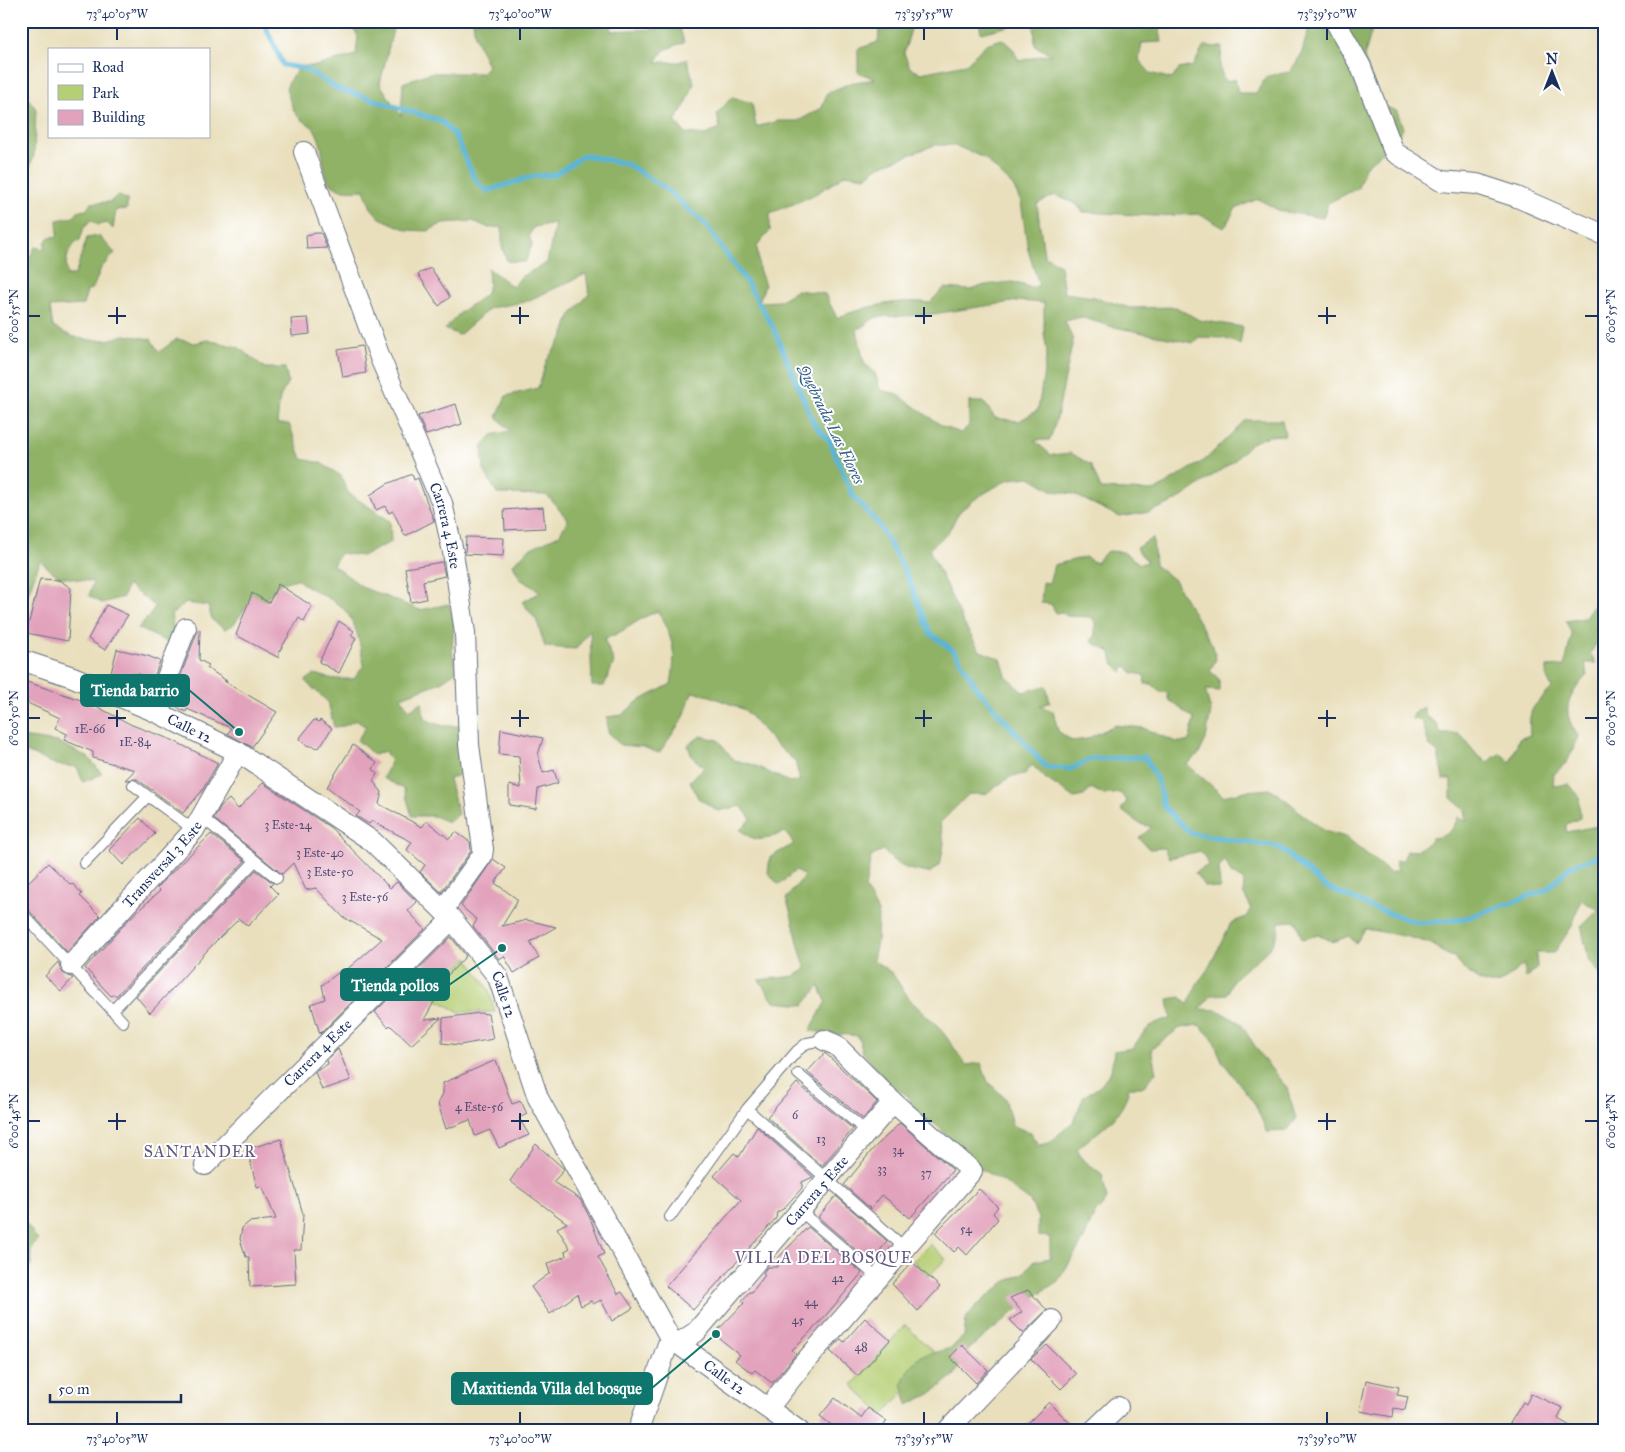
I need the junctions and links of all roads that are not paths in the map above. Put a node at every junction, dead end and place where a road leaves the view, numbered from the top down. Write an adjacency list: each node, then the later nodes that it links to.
1 (1335, 21): 3 (street)
2 (304, 152): 15 (street, Carrera 4 Este)
3 (1604, 235)
4 (186, 628): 6 (street)
5 (21, 660): 6 (street, Calle 12)
6 (154, 711): 7 (street, Calle 12)
7 (238, 752): 10 (street, Transversal 3 Este); 15 (street, Calle 12)
8 (133, 786): 9 (lane)
9 (148, 796): 10 (lane); 12 (lane)
10 (197, 823): 11 (lane); 16 (street, Transversal 3 Este)
11 (255, 861): 13 (lane); 17 (lane)
12 (84, 864)
13 (277, 878)
14 (21, 912): 16 (lane)
15 (447, 914): 24 (street, Carrera 4 Este); 31 (street, Calle 12)
16 (71, 965): 17 (lane)
17 (112, 1012): 18 (lane)
18 (123, 1022)
19 (824, 1040): 21 (street); 22 (lane)
20 (798, 1074): 23 (lane)
21 (893, 1102): 23 (street, Carrera 5 Este); 28 (street)
22 (747, 1109): 25 (lane); 27 (lane)
23 (867, 1132): 25 (street, Carrera 5 Este)
24 (205, 1166)
25 (827, 1180): 26 (street, Carrera 5 Este); 28 (lane)
26 (800, 1211): 29 (lane); 31 (street, Carrera 5 Este)
27 (670, 1217)
28 (905, 1248): 29 (street)
29 (878, 1278): 32 (street)
30 (1052, 1320): 36 (street)
31 (675, 1340): 32 (street, Calle 12); 34 (street)
32 (769, 1407): 35 (street, Calle 12)
33 (1118, 1407): 37 (street)
34 (638, 1431)
35 (800, 1431)
36 (947, 1431)
37 (1094, 1431)

